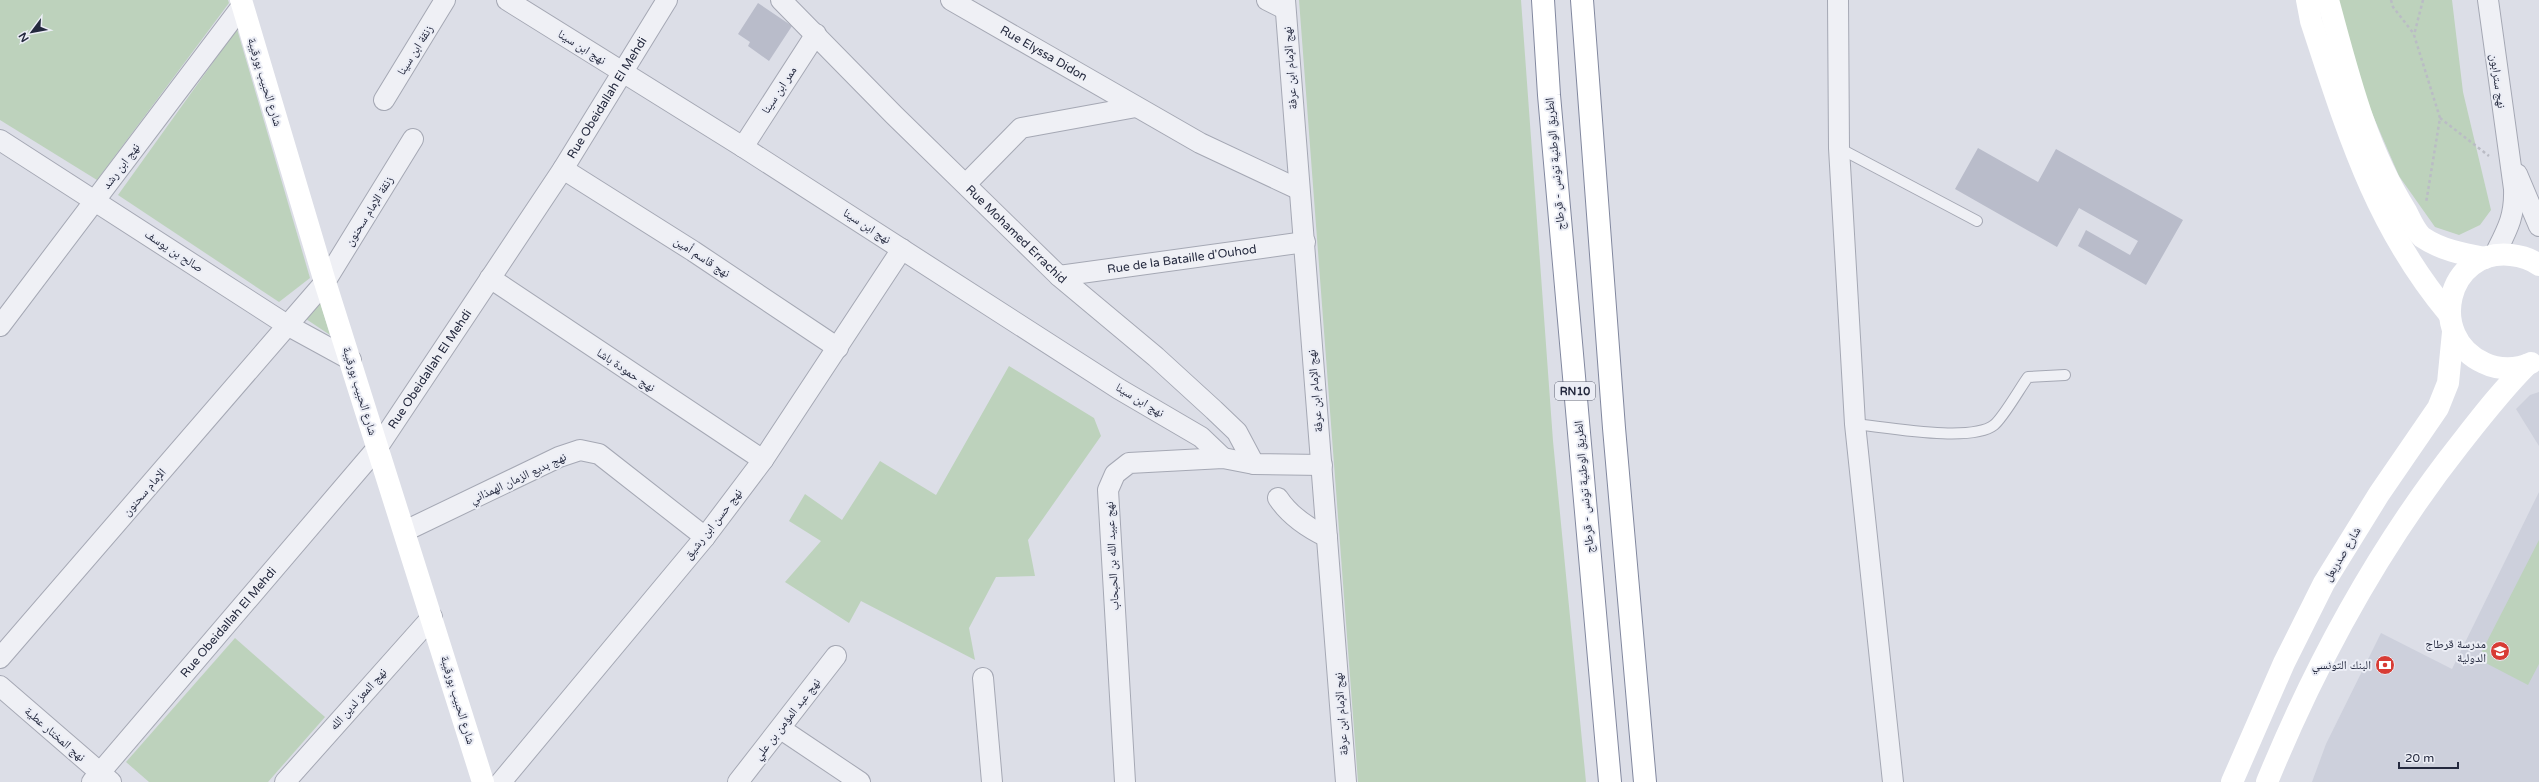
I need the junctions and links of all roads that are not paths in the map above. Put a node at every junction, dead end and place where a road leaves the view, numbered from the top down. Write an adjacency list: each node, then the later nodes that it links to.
1 (445, 0): 17 (street, زنقة ابن سينا)
2 (507, 0): 16 (street, نهج ابن سينا)
3 (667, 0): 16 (street, Rue Obeidallah El Mehdi)
4 (781, 0): 15 (street, Rue Mohamed Errachid)
5 (951, 0): 18 (street, Rue Elyssa Didon)
6 (1267, 0): 14 (street)
7 (1543, 0): 69 (main road, الطريق الوطنية تونس - قرطاج / RN10)
8 (1582, 0): 70 (main road, RN10)
9 (1838, 0): 22 (street)
10 (2307, 0): 37 (main road)
11 (2328, 0): 32 (main road)
12 (2488, 0): 23 (street, نهج سترابون)
13 (242, 3): 27 (street, نهج ابن رشد); 36 (main road, شارع الحبيب بورقيبة)
14 (1285, 4): 26 (street, نهج الإمام ابن عرفة)
15 (816, 34): 21 (street, ممر ابن سينا); 25 (street, Rue Mohamed Errachid)
16 (623, 72): 21 (street, نهج ابن سينا); 24 (street, Rue Obeidallah El Mehdi)
17 (384, 100)
18 (1136, 107): 25 (street); 26 (street, Rue Elyssa Didon)
19 (0, 140): 27 (street, صالح بن يوسف)
20 (413, 140): 36 (street, زنقة الإمام سحنون)
21 (742, 147): 31 (street, نهج ابن سينا)
22 (1839, 148): 28 (lane); 44 (street)
23 (2512, 168): 29 (street, نهج سترابون); 32 (street, نهج سترابون)
24 (563, 169): 35 (street, Rue Obeidallah El Mehdi); 40 (street, نهج قاسم أمين)
25 (966, 184): 34 (street, Rue Mohamed Errachid)
26 (1298, 189): 30 (street, نهج الإمام ابن عرفة)
27 (96, 200): 38 (street, صالح بن يوسف); 39 (street, نهج ابن رشد)
28 (1977, 221)
29 (2539, 226)
30 (1305, 242): 34 (street, Rue de la Bataille d'Ouhod); 49 (street, نهج الإمام ابن عرفة)
31 (902, 249): 40 (street, نهج حسن ابن رشيق); 46 (street, نهج ابن سينا)
32 (2490, 256): 33 (main road); 37 (main road, شارع صدربعل)
33 (2539, 265)
34 (1059, 276): 48 (street, Rue Mohamed Errachid)
35 (490, 278): 45 (street, Rue Obeidallah El Mehdi); 47 (street, نهج حمودة باشا)
36 (326, 282): 38 (street, زنقة الإمام سحنون); 41 (main road, شارع الحبيب بورقيبة)
37 (2451, 323): 42 (main road); 72 (main road, شارع صدربعل)
38 (287, 325): 41 (street, صالح بن يوسف); 56 (street, الإمام سحنون)
39 (0, 326)
40 (838, 348): 47 (street, نهج حسن ابن رشيق)
41 (351, 360): 45 (main road, شارع الحبيب بورقيبة)
42 (2535, 362): 73 (main road)
43 (2065, 375): 44 (lane)
44 (1855, 424): 71 (street)
45 (378, 447): 51 (main road, شارع الحبيب بورقيبة); 60 (street, Rue Obeidallah El Mehdi)
46 (1222, 458): 48 (street, نهج عبيد الله بن الحبحاب); 67 (street, نهج عبيد الله بن الحبحاب)
47 (763, 460): 52 (street, نهج حسن ابن رشيق)
48 (1254, 464): 49 (street, نهج عبيد الله بن الحبحاب)
49 (1322, 465): 53 (street, نهج الإمام ابن عرفة)
50 (1278, 498): 53 (street)
51 (405, 531): 52 (street, نهج بديع الزمان الهمذاني); 54 (main road, شارع الحبيب بورقيبة)
52 (705, 537): 63 (street, نهج حسن ابن رشيق)
53 (1327, 537): 68 (street, نهج الإمام ابن عرفة)
54 (432, 617): 61 (street, نهج المعز لدين الله); 62 (main road, شارع الحبيب بورقيبة)
55 (836, 656): 59 (street, نهج عبد المؤمن بن علي)
56 (0, 658)
57 (983, 678): 66 (street)
58 (0, 686): 60 (street, نهج المختار عطية)
59 (781, 729): 64 (street, نهج عبد المؤمن بن علي); 65 (street)
60 (101, 779)
61 (285, 782)
62 (483, 782)
63 (500, 782)
64 (738, 782)
65 (860, 782)
66 (992, 782)
67 (1125, 782)
68 (1346, 782)
69 (1610, 782)
70 (1645, 782)
71 (1893, 782)
72 (2232, 782)
73 (2266, 782)

